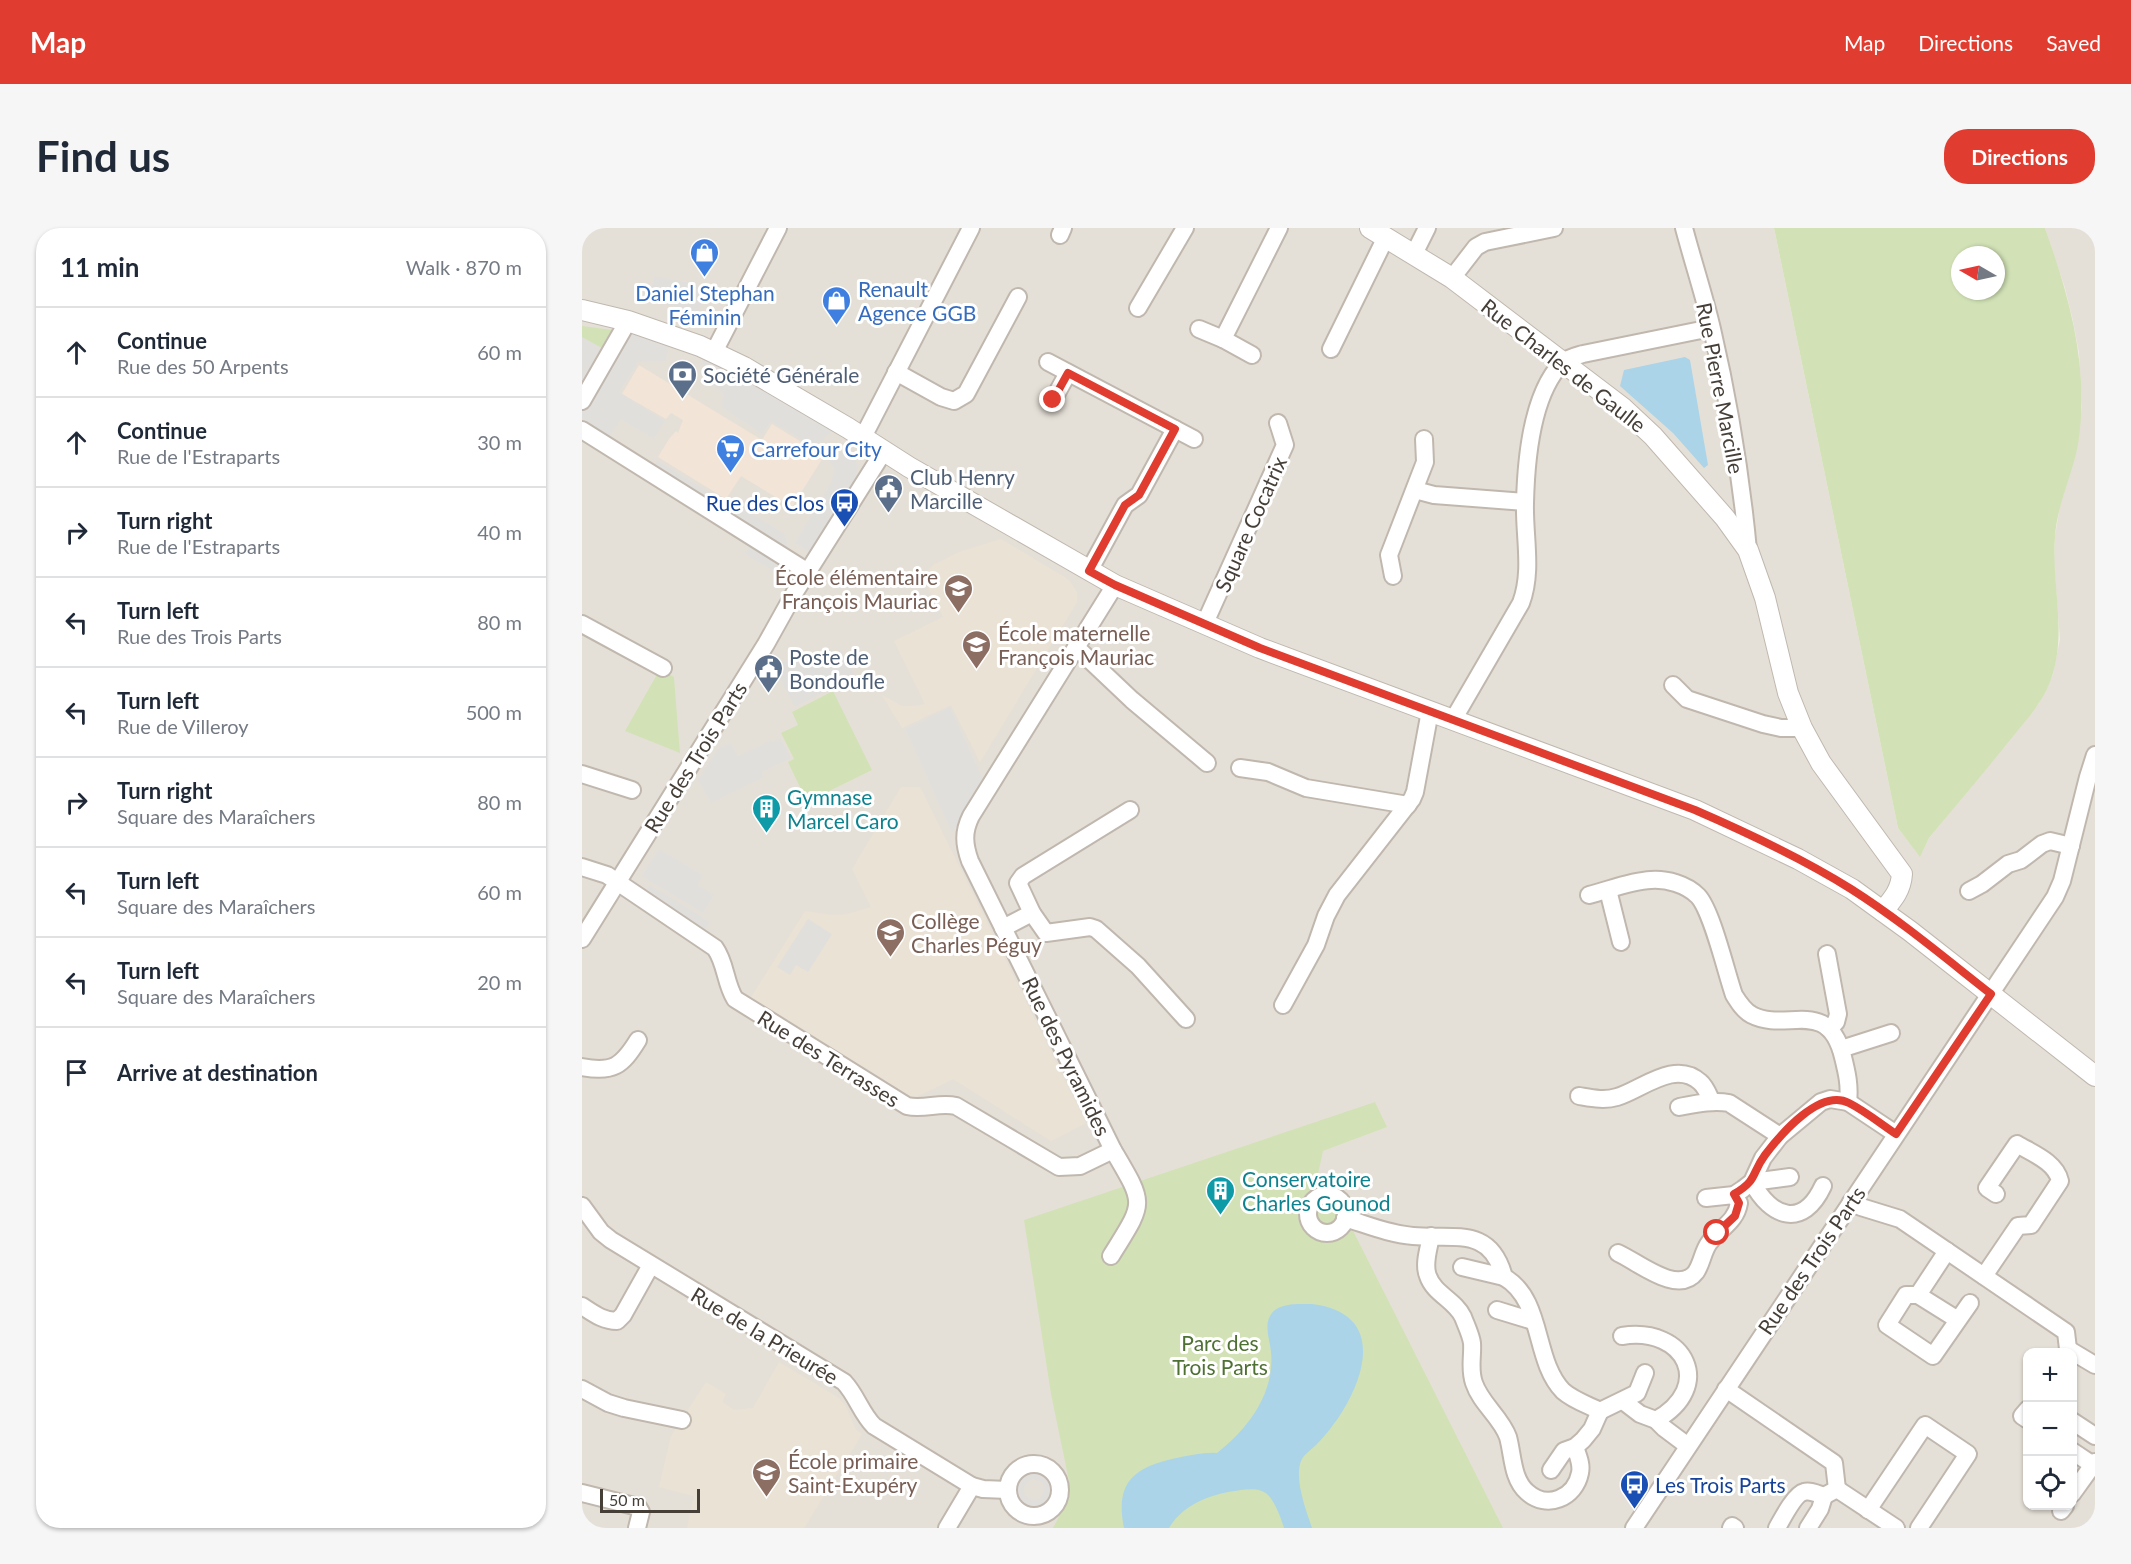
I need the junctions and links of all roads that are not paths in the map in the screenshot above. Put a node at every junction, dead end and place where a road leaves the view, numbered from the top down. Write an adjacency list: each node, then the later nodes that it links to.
1 (778, 228): 19 (street)
2 (971, 228): 23 (street)
3 (1185, 228): 12 (street)
4 (1279, 228): 17 (street)
5 (1427, 228): 9 (street)
6 (1554, 228): 10 (street)
7 (1684, 228): 15 (street, Rue Pierre Marcille)
8 (1378, 232): 9 (street, Rue Charles de Gaulle); 18 (street)
9 (1414, 254): 10 (street, Rue Charles de Gaulle)
10 (1452, 278): 22 (street, Rue Charles de Gaulle)
11 (1018, 297): 23 (street)
12 (1138, 308)
13 (582, 310): 14 (street)
14 (628, 321): 19 (street); 26 (street)
15 (1711, 328): 22 (street); 36 (street, Rue Pierre Marcille)
16 (1199, 329): 17 (street)
17 (1223, 339): 20 (street)
18 (1338, 342)
19 (714, 352): 30 (street)
20 (1252, 355)
21 (1048, 362): 24 (street)
22 (1563, 362): 35 (street); 36 (street, Rue Charles de Gaulle)
23 (896, 372): 30 (street)
24 (1068, 373): 25 (street); 28 (street)
25 (1053, 400)
26 (582, 401)
27 (1278, 423): 42 (street, Square Cocatrix)
28 (1175, 429): 31 (street); 37 (street)
29 (582, 430): 38 (street)
30 (863, 437): 33 (street)
31 (1194, 439)
32 (1424, 439): 34 (street)
33 (884, 451): 37 (street); 38 (street, Rue des Trois Parts)
34 (1415, 490): 35 (street); 39 (street)
35 (1525, 502): 47 (street)
36 (1748, 550): 48 (street, Rue Charles de Gaulle)
37 (1089, 571): 40 (street)
38 (808, 572): 58 (street, Rue des Trois Parts)
39 (1393, 576)
40 (1115, 585): 42 (street); 43 (street, Rue des Pyramides)
41 (582, 624): 44 (street)
42 (1205, 624): 46 (street)
43 (1076, 647): 50 (street); 64 (street, Rue des Pyramides)
44 (663, 668)
45 (1673, 686): 48 (street)
46 (1430, 711): 47 (street); 54 (street)
47 (1454, 720): 62 (street)
48 (1802, 728): 62 (street, Rue Charles de Gaulle)
49 (2095, 755): 56 (street, Rue des Trois Parts)
50 (1207, 763)
51 (1240, 768): 54 (street)
52 (582, 774): 53 (street)
53 (632, 790)
54 (1408, 805): 69 (street)
55 (1130, 810): 63 (street)
56 (2071, 846): 60 (street); 68 (street, Rue des Trois Parts)
57 (582, 867): 58 (street, Rue des Terrasses)
58 (616, 883): 65 (street, Rue des Trois Parts); 83 (street, Rue des Terrasses)
59 (1608, 890): 61 (street); 66 (street); 71 (street)
60 (1969, 891)
61 (1589, 896)
62 (1883, 911): 68 (street)
63 (1032, 914): 64 (street); 70 (street)
64 (1003, 928): 83 (street, Rue des Pyramides)
65 (582, 939)
66 (1621, 942)
67 (1827, 954): 71 (street)
68 (1991, 994): 76 (street); 81 (street, Rue des Trois Parts)
69 (1283, 1005)
70 (1186, 1019)
71 (1828, 1029): 74 (street)
72 (1891, 1033): 74 (street)
73 (638, 1040): 75 (street)
74 (1841, 1049): 79 (street)
75 (582, 1067)
76 (2095, 1076)
77 (1579, 1096): 78 (street)
78 (1712, 1102): 80 (street); 82 (street)
79 (1848, 1102): 81 (street); 82 (street)
80 (1679, 1107)
81 (1896, 1134): 90 (street, Rue des Trois Parts)
82 (1780, 1136): 85 (street)
83 (1113, 1150): 96 (street, Rue des Pyramides)
84 (1790, 1177): 85 (street)
85 (1752, 1182): 86 (street); 87 (street)
86 (1823, 1186)
87 (1734, 1194): 89 (street); 95 (street)
88 (1996, 1194): 99 (street)
89 (1706, 1198)
90 (1851, 1202): 94 (street); 113 (street, Rue des Trois Parts)
91 (582, 1206): 97 (street, Rue de la Prieurée)
92 (1345, 1218): 93 (street)
93 (1431, 1236): 100 (street); 121 (street)
94 (1947, 1251): 99 (street); 101 (street)
95 (1618, 1253)
96 (1111, 1256)
97 (651, 1265): 103 (street); 126 (street, Rue de la Prieurée)
98 (1462, 1267): 100 (street)
99 (1984, 1276): 108 (street)
100 (1504, 1277): 106 (street)
101 (1918, 1295): 105 (street); 105 (street)
102 (1970, 1303): 105 (street)
103 (582, 1306)
104 (1497, 1310): 106 (street)
105 (1958, 1320)
106 (1533, 1321): 115 (street)
107 (1622, 1336): 117 (street)
108 (2067, 1348)
109 (2077, 1356): 110 (street)
110 (2095, 1365)
111 (1645, 1373): 114 (street)
112 (582, 1389): 116 (street)
113 (1726, 1389): 120 (street, Rue des Trois Parts); 130 (street)
114 (1623, 1401): 115 (street); 117 (street)
115 (1600, 1411): 121 (street)
116 (682, 1420)
117 (1656, 1420): 120 (street)
118 (2077, 1424): 119 (street)
119 (2092, 1434): 122 (street)
120 (1688, 1446): 134 (street, Rue des Trois Parts)
121 (1575, 1447): 125 (street)
122 (2077, 1449)
123 (2077, 1454): 124 (street)
124 (2094, 1463): 127 (street)
125 (1551, 1470)
126 (972, 1486): 128 (street, Rue de la Prieurée); 133 (street)
127 (2077, 1488)
128 (1008, 1490)
129 (582, 1493): 132 (street)
130 (1830, 1493): 131 (street); 135 (street); 136 (street)
131 (1868, 1510): 137 (street); 138 (street)
132 (637, 1528)
133 (947, 1528)
134 (1634, 1528)
135 (1777, 1528)
136 (1808, 1528)
137 (1896, 1528)
138 (1919, 1528)

